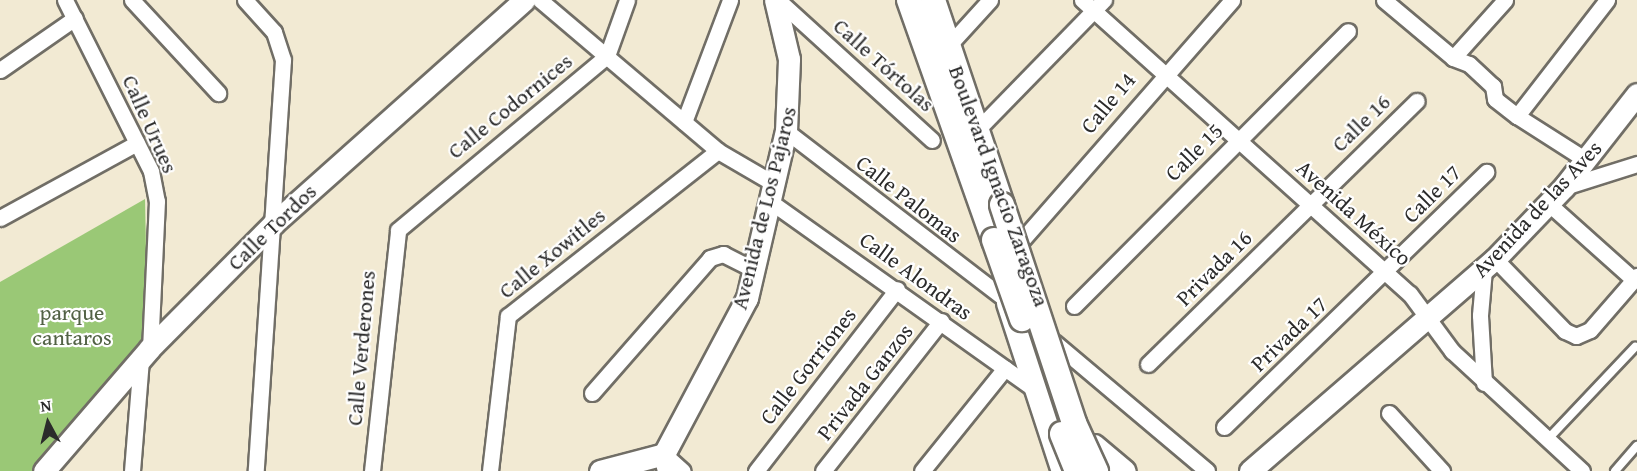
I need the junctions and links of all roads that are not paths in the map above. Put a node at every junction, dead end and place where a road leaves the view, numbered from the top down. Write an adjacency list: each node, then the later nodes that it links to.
1 (65, 0): 18 (street, Calle Urues)
2 (132, 0): 25 (street)
3 (245, 0): 45 (street)
4 (540, 0): 21 (street, Calle Alondras)
5 (627, 0): 21 (street, Calle Codornices)
6 (730, 0): 29 (street)
7 (776, 0): 31 (street, Avenida de Los Pajaros); 32 (street, Calle Tórtolas)
8 (909, 0): 36 (main road, Boulevard Ignacio Zaragoza)
9 (933, 0): 20 (main road, Boulevard Ignacio Zaragoza)
10 (990, 0): 20 (street)
11 (1082, 0): 17 (street, Avenida México)
12 (1232, 0): 24 (street, Calle 14)
13 (1505, 0): 22 (street)
14 (1607, 0): 28 (street)
15 (521, 1): 45 (street, Calle Tordos)
16 (1391, 2): 22 (street)
17 (1099, 6): 24 (street, Avenida México); 30 (street)
18 (75, 18): 23 (street); 34 (street, Calle Urues)
19 (1348, 31): 33 (street, Calle 15)
20 (949, 45): 30 (main road, Boulevard Ignacio Zaragoza)
21 (607, 56): 29 (street, Calle Alondras); 46 (street, Calle Codornices)
22 (1453, 58): 28 (street)
23 (0, 70)
24 (1163, 73): 33 (street, Avenida México); 47 (street, Calle 14)
25 (218, 93)
26 (1637, 94): 37 (street, Avenida de las Aves)
27 (1417, 100): 42 (street, Calle 16)
28 (1516, 117): 37 (street)
29 (684, 122): 35 (street, Calle Alondras)
30 (976, 130): 36 (main road, Boulevard Ignacio Zaragoza)
31 (786, 131): 41 (street, Avenida de Los Pajaros); 53 (street, Calle Palomas)
32 (932, 140)
33 (1238, 140): 42 (street, Avenida México); 54 (street, Calle 15)
34 (137, 143): 44 (street); 59 (street, Calle Urues)
35 (718, 151): 41 (street, Calle Alondras); 77 (street, Calle Xowitles)
36 (976, 158): 47 (street, Boulevard Ignacio Zaragoza); 53 (street, Boulevard Ignacio Zaragoza); 71 (main road, bridge); 83 (main road, bridge)
37 (1586, 160): 40 (street, Avenida de las Aves)
38 (1637, 164): 40 (street)
39 (1486, 172): 50 (street, Calle 17)
40 (1564, 187): 43 (street, Avenida de las Aves)
41 (770, 191): 49 (street, Avenida de Los Pajaros); 52 (street, Calle Alondras)
42 (1310, 204): 50 (street, Avenida México); 60 (street, Privada 16)
43 (1549, 204): 48 (street, Avenida de las Aves); 51 (street)
44 (0, 218)
45 (274, 223): 59 (street, Calle Tordos); 75 (street)
46 (398, 230): 76 (street, Calle Verderones)
47 (1022, 240): 57 (street, Boulevard Ignacio Zaragoza)
48 (1490, 264): 51 (street); 55 (street, Avenida de las Aves); 62 (street)
49 (753, 270): 64 (street); 70 (street, Avenida de Los Pajaros)
50 (1386, 272): 55 (street, Avenida México); 66 (street, Privada 17)
51 (1635, 278)
52 (897, 289): 56 (street, Calle Alondras); 80 (street, Calle Gorriones)
53 (1006, 300): 63 (street, Boulevard Ignacio Zaragoza)
54 (1074, 306)
55 (1431, 319): 62 (street, Avenida México); 87 (street, Avenida de las Aves)
56 (941, 321): 61 (street, Calle Alondras); 81 (street, Privada Ganzos)
57 (1054, 342): 68 (street, Boulevard Ignacio Zaragoza); 86 (street)
58 (1635, 347): 67 (lane)
59 (146, 354): 73 (street, Calle Tordos); 74 (street, Calle Urues)
60 (1148, 364)
61 (1005, 368): 63 (street, Calle Alondras); 82 (street)
62 (1484, 383): 67 (street, Avenida México)
63 (1037, 391): 71 (street, Boulevard Ignacio Zaragoza)
64 (592, 393)
65 (1389, 413): 88 (street)
66 (1224, 428)
67 (1548, 439): 72 (street, Avenida México)
68 (1094, 445): 71 (street); 84 (street, Boulevard Ignacio Zaragoza); 85 (street)
69 (1637, 446): 89 (lane)
70 (666, 463): 78 (street); 79 (street)
71 (1062, 469)
72 (1577, 469)
73 (44, 471)
74 (132, 471)
75 (256, 471)
76 (372, 471)
77 (490, 471)
78 (600, 471)
79 (683, 471)
80 (756, 471)
81 (823, 471)
82 (922, 471)
83 (1096, 471)
84 (1107, 471)
85 (1125, 471)
86 (1206, 471)
87 (1250, 471)
88 (1442, 471)
89 (1615, 471)

